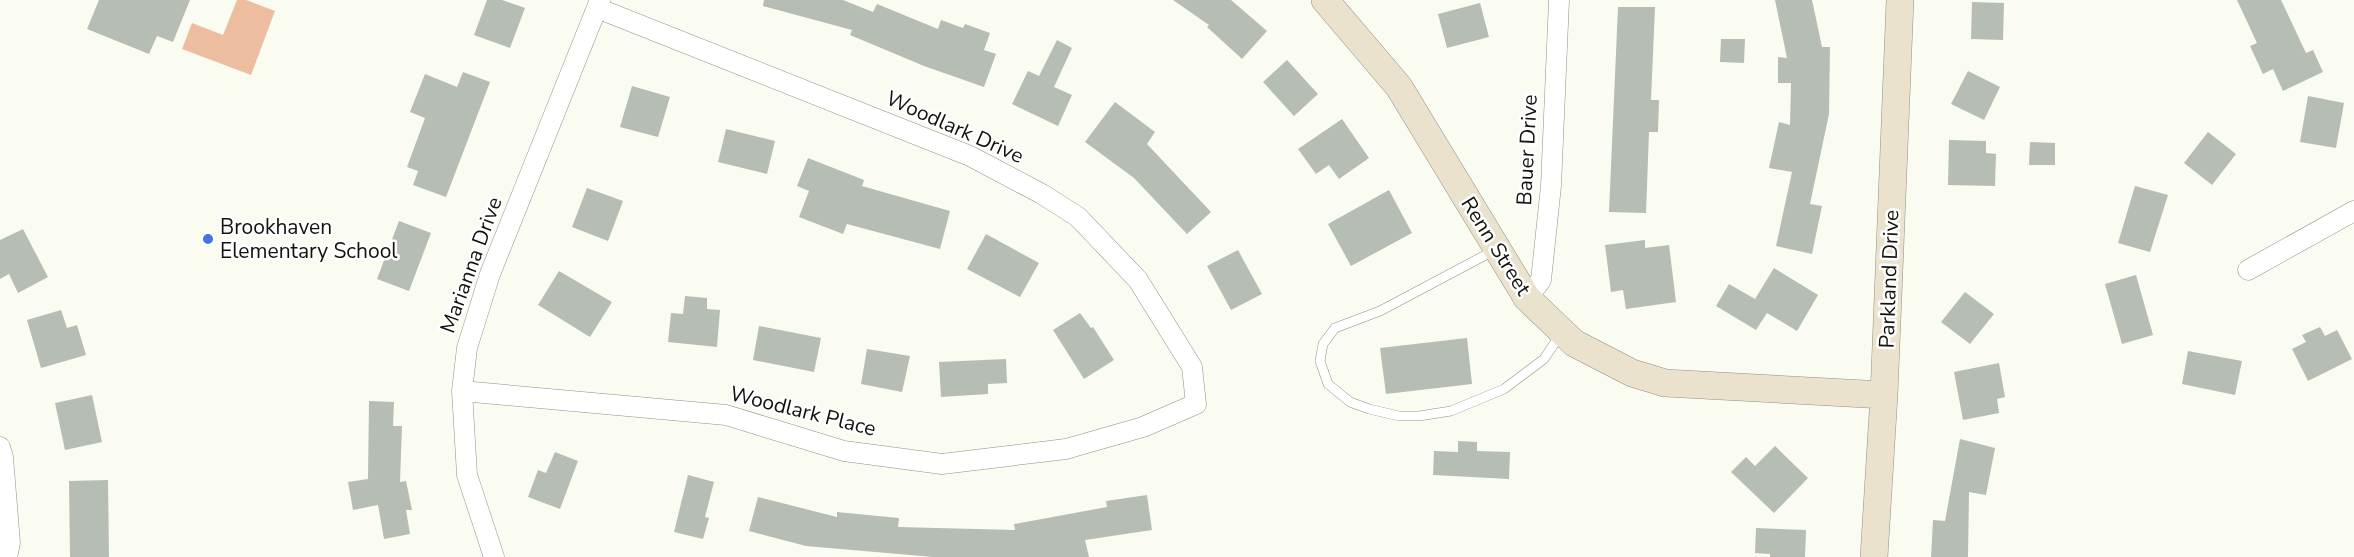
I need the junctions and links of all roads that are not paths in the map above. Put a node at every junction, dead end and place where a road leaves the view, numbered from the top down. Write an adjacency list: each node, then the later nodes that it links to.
1 (1325, 0): 6 (street, Renn Street)
2 (1558, 0): 8 (street, Bauer Drive)
3 (1900, 0): 11 (street, Parkland Drive)
4 (599, 4): 10 (street, Marianna Drive); 12 (street, Woodlark Drive)
5 (2354, 211): 7 (street)
6 (1497, 249): 8 (street, Renn Street); 9 (lane)
7 (2248, 270)
8 (1527, 298): 9 (street, Renn Street)
9 (1562, 332): 11 (street, Renn Street)
10 (462, 391): 12 (street, Woodlark Place); 15 (street, Marianna Drive)
11 (1884, 395): 16 (street, Parkland Drive)
12 (1196, 404)
13 (0, 447): 14 (street)
14 (7, 557)
15 (494, 557)
16 (1874, 557)

